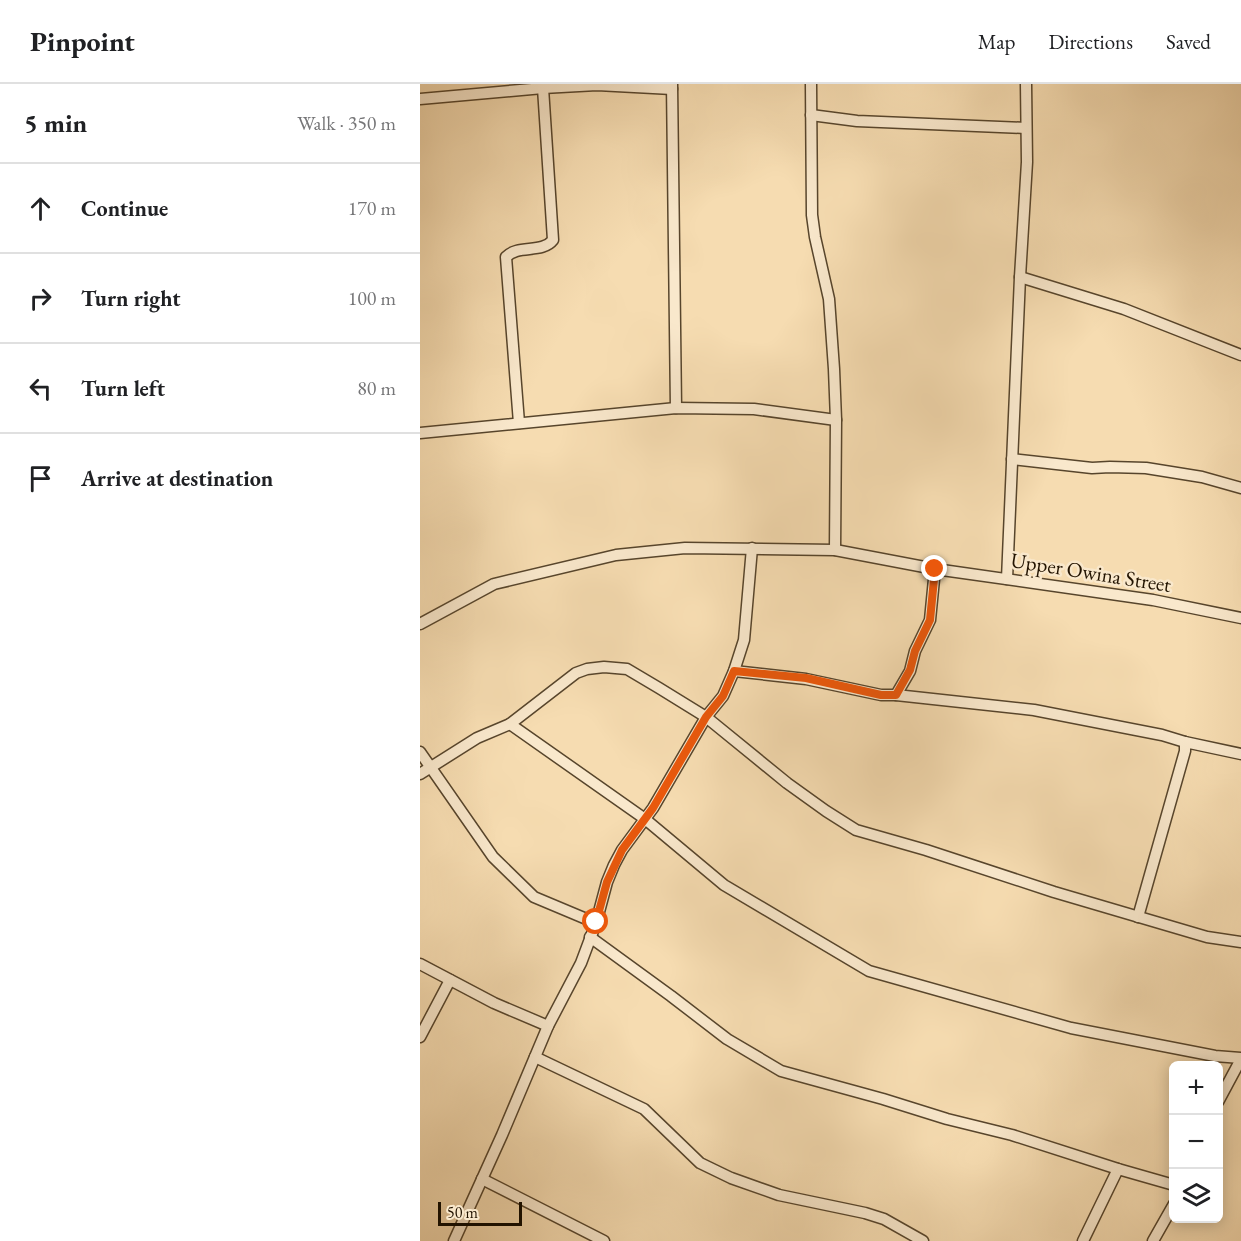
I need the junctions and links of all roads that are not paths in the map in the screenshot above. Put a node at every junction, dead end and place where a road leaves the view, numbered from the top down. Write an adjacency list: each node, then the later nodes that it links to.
1 (811, 84): 6 (street)
2 (1026, 84): 7 (street)
3 (672, 87): 4 (street); 10 (street)
4 (543, 88): 5 (street); 12 (street)
5 (420, 99)
6 (811, 115): 7 (street); 11 (street)
7 (1026, 128): 8 (street)
8 (1020, 277): 9 (street); 14 (street)
9 (1241, 355)
10 (676, 408): 11 (street); 12 (street)
11 (836, 420): 17 (street)
12 (519, 423): 13 (street)
13 (420, 433)
14 (1012, 459): 15 (street); 19 (street)
15 (1241, 488)
16 (752, 548): 17 (street, Upper Owina Street); 21 (street, Upper Owina Street); 22 (street)
17 (835, 550): 18 (street, Upper Owina Street)
18 (935, 569): 19 (street, Upper Owina Street); 23 (street)
19 (1007, 579): 20 (street, Upper Owina Street)
20 (1241, 618)
21 (420, 624)
22 (734, 671): 23 (street); 24 (street)
23 (896, 695): 26 (street)
24 (706, 717): 25 (street); 30 (street); 31 (street)
25 (510, 724): 29 (street); 30 (street)
26 (1185, 742): 28 (street); 31 (street)
27 (420, 752): 29 (street)
28 (1241, 754)
29 (425, 770): 32 (street)
30 (645, 819): 32 (street); 40 (street)
31 (1138, 917): 34 (street)
32 (596, 922): 33 (street)
33 (590, 937): 37 (street); 42 (street)
34 (1241, 942)
35 (420, 964): 36 (street)
36 (450, 980): 37 (street); 38 (street)
37 (548, 1026): 39 (street)
38 (420, 1037)
39 (535, 1058): 43 (street); 46 (street)
40 (1241, 1059): 41 (street)
41 (1223, 1093)
42 (1118, 1169): 44 (street); 50 (street)
43 (482, 1179): 47 (street); 48 (street)
44 (1169, 1184)
45 (1169, 1211): 51 (street)
46 (909, 1236): 49 (street)
47 (454, 1241)
48 (604, 1241)
49 (923, 1241)
50 (1083, 1241)
51 (1153, 1241)

